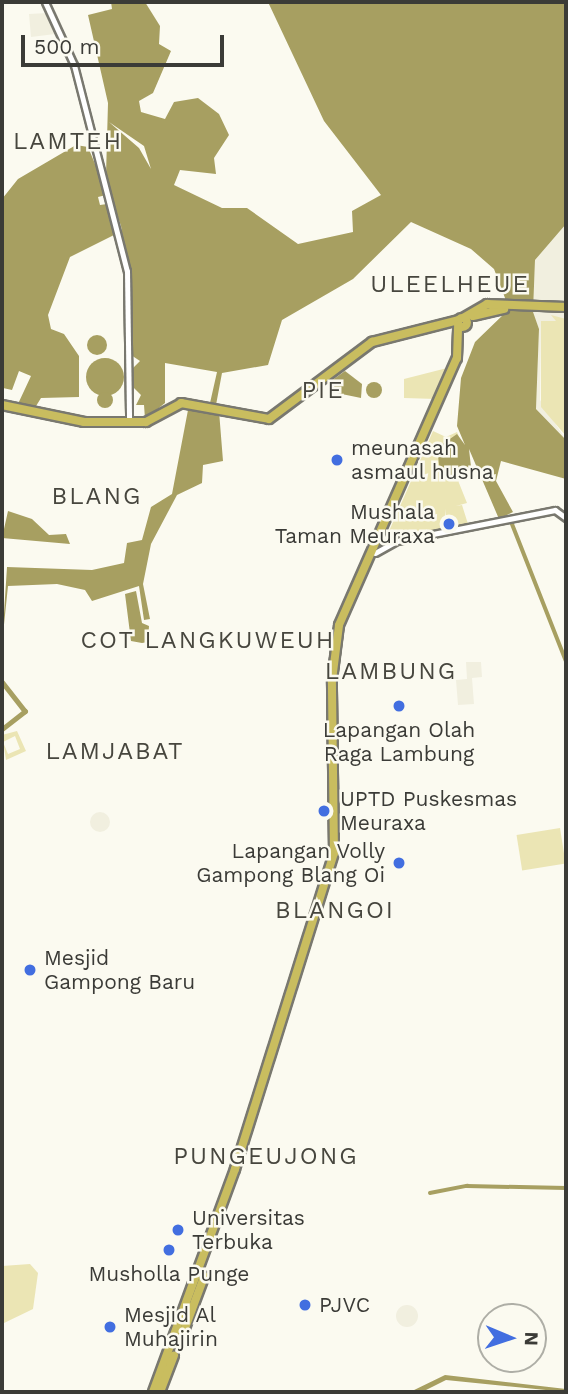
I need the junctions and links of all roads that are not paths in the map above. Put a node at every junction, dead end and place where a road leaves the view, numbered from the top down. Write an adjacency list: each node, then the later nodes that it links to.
1 (45, 2): 5 (street)
2 (566, 309): 3 (highway)
3 (462, 322): 5 (highway); 7 (highway); 10 (highway)
4 (2, 405): 5 (highway)
5 (129, 423)
6 (566, 518): 8 (street)
7 (382, 537): 8 (street); 9 (highway)
8 (397, 541): 9 (street)
9 (375, 553): 10 (highway)
10 (237, 1170): 11 (highway); 12 (highway)
11 (153, 1392)
12 (160, 1392)

